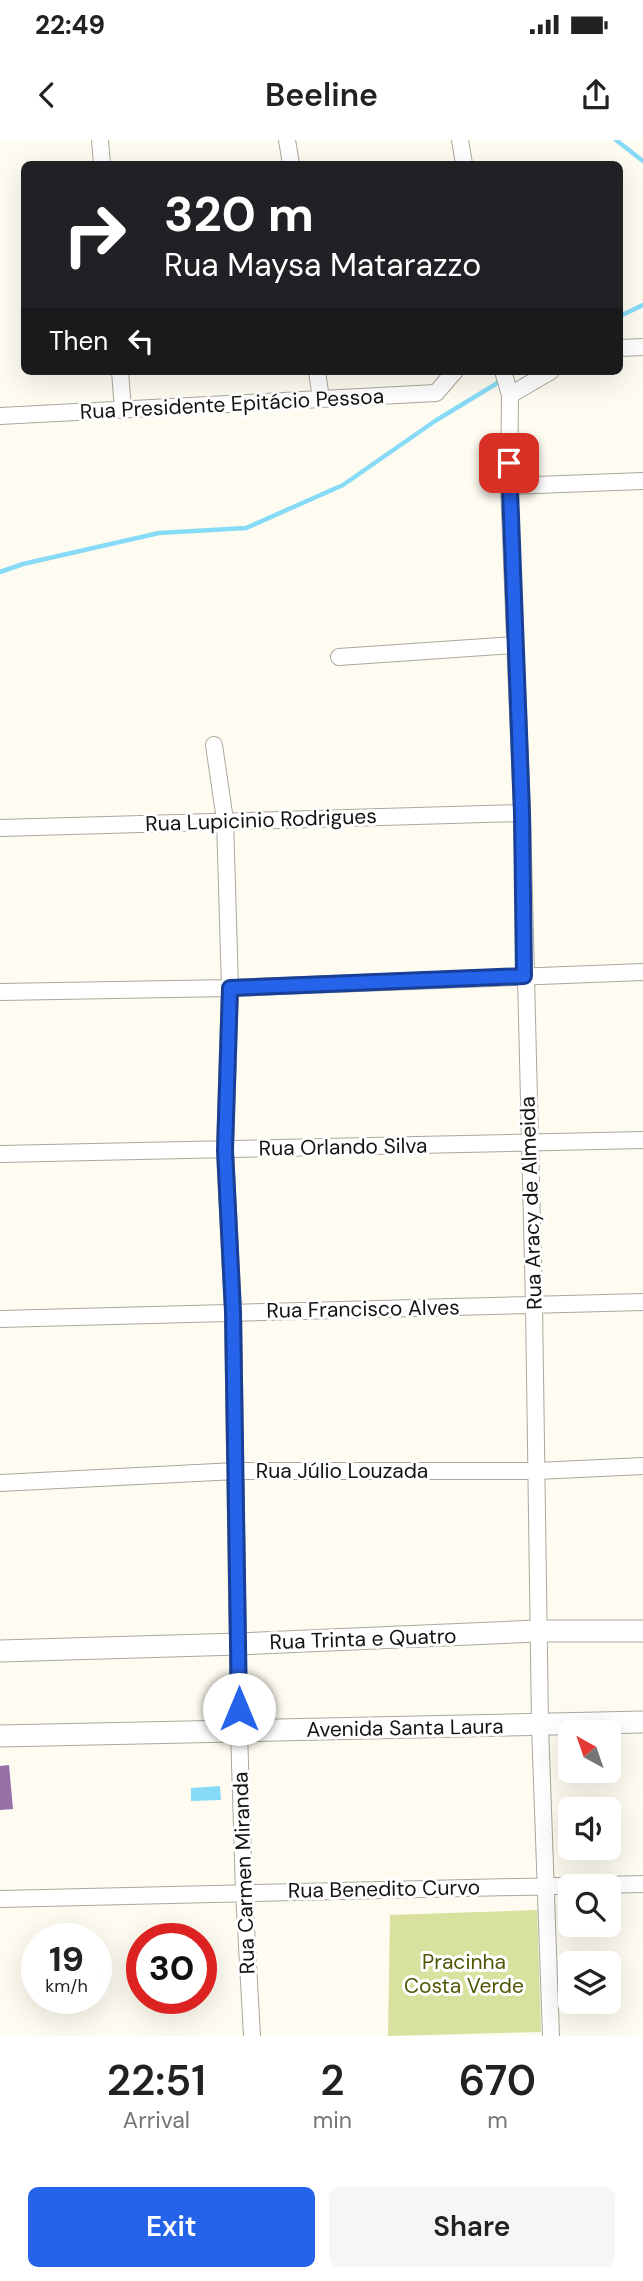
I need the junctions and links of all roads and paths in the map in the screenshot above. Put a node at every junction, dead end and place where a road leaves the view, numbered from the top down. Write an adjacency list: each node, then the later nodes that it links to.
1 (100, 140): 4 (street)
2 (287, 140): 5 (street)
3 (460, 140): 6 (street)
4 (102, 161)
5 (290, 161)
6 (464, 161)
7 (643, 347): 8 (street)
8 (623, 348)
9 (120, 375): 15 (street)
10 (318, 375): 14 (street)
11 (451, 375): 14 (street, Rua Presidente Epitácio Pessoa)
12 (536, 375): 13 (street)
13 (507, 383): 18 (street, Rua Aracy de Almeida)
14 (321, 399): 15 (street, Rua Presidente Epitácio Pessoa)
15 (123, 410): 16 (street, Rua Presidente Epitácio Pessoa)
16 (0, 416)
17 (643, 481): 18 (street)
18 (509, 486): 19 (street, Rua Aracy de Almeida)
19 (515, 645): 20 (street); 22 (street, Rua Aracy de Almeida)
20 (339, 657)
21 (214, 745): 23 (street, Rua Carmen Miranda)
22 (522, 813): 23 (street, Rua Lupicinio Rodrigues); 26 (street, Rua Aracy de Almeida)
23 (225, 820): 24 (street, Rua Lupicinio Rodrigues); 27 (street, Rua Carmen Miranda)
24 (0, 828)
25 (643, 972): 26 (street)
26 (524, 976): 27 (street); 30 (street, Rua Aracy de Almeida)
27 (230, 988): 28 (street); 31 (street, Rua Carmen Miranda)
28 (0, 992)
29 (643, 1140): 30 (street, Rua Orlando Silva)
30 (530, 1142): 31 (street, Rua Orlando Silva); 34 (street, Rua Aracy de Almeida)
31 (225, 1150): 32 (street, Rua Orlando Silva); 35 (street, Rua Carmen Miranda)
32 (0, 1154)
33 (643, 1303): 34 (street, Rua Francisco Alves)
34 (534, 1305): 35 (street, Rua Francisco Alves); 38 (street, Rua Aracy de Almeida)
35 (233, 1312): 36 (street, Rua Francisco Alves); 39 (street, Rua Carmen Miranda)
36 (0, 1319)
37 (643, 1466): 38 (street, Rua Júlio Louzada)
38 (537, 1471): 39 (street, Rua Júlio Louzada); 41 (street, Rua Aracy de Almeida)
39 (236, 1472): 40 (street, Rua Júlio Louzada); 43 (street, Rua Carmen Miranda)
40 (0, 1483)
41 (538, 1631): 42 (street, Rua Trinta e Quatro); 43 (street, Rua Trinta e Quatro); 46 (street, Rua Aracy de Almeida)
42 (643, 1631)
43 (239, 1644): 44 (street, Rua Trinta e Quatro); 47 (street, Rua Carmen Miranda)
44 (0, 1651)
45 (643, 1723): 46 (street, Avenida Santa Laura)
46 (540, 1725): 47 (street, Avenida Santa Laura); 50 (street, Rua Aracy de Almeida)
47 (239, 1731): 48 (street, Avenida Santa Laura); 51 (street, Rua Carmen Miranda)
48 (0, 1736)
49 (643, 1884): 50 (street, Rua Benedito Curvo)
50 (545, 1885): 51 (street, Rua Benedito Curvo); 54 (street, Rua Aracy de Almeida)
51 (244, 1892): 52 (street, Rua Benedito Curvo); 53 (street, Rua Carmen Miranda)
52 (0, 1899)
53 (252, 2036)
54 (551, 2036)

